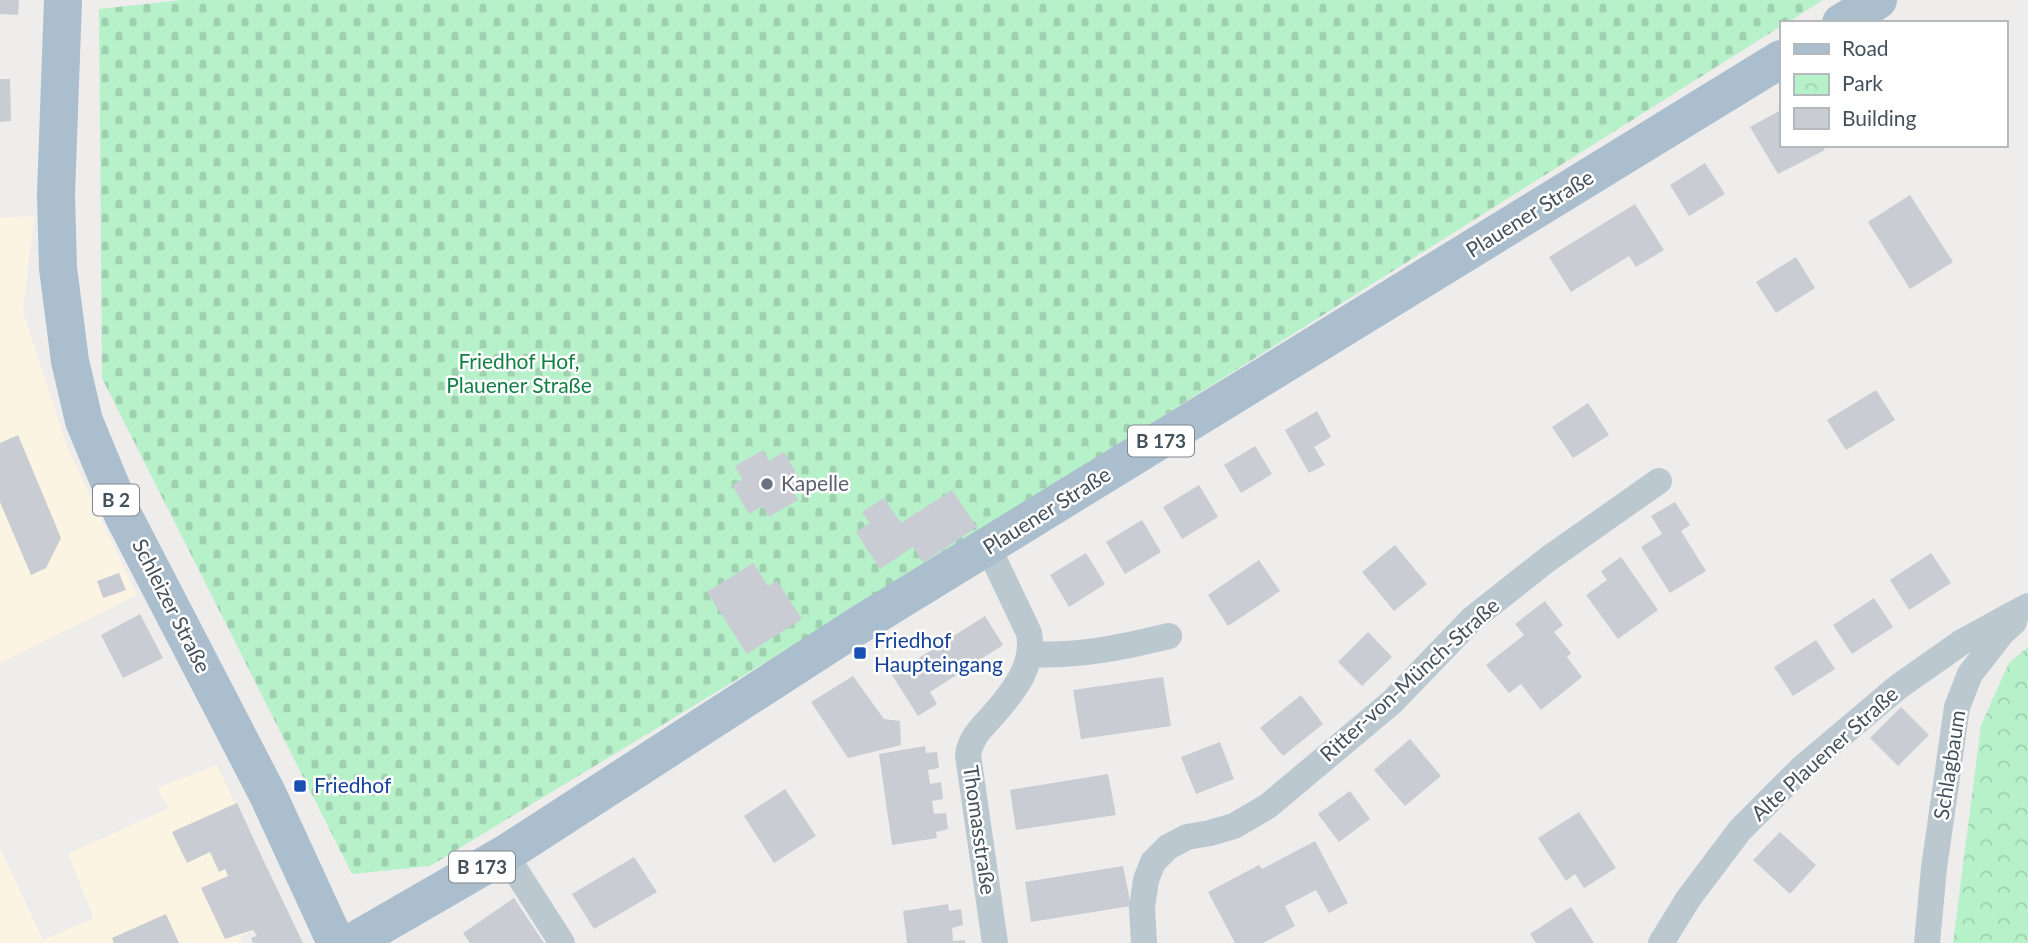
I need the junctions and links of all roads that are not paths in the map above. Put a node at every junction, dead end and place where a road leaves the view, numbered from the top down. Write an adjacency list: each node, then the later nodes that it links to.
1 (63, 0): 12 (main road, Schleizer Straße / B 2)
2 (1878, 0): 3 (main road)
3 (1844, 21)
4 (1780, 60): 6 (main road, Plauener Straße / B 173)
5 (1659, 481): 17 (street, Ritter-von-Münch-Straße)
6 (988, 547): 9 (street); 10 (main road, Plauener Straße / B 173)
7 (2028, 608): 18 (street, Alte Plauener Straße); 19 (street, Schlagbaum)
8 (1169, 636): 9 (street)
9 (1031, 654): 16 (street, Thomasstraße)
10 (505, 854): 11 (main road, Plauener Straße / B 173); 15 (street)
11 (419, 904): 13 (main road, Plauener Straße / B 173); 14 (main road)
12 (336, 943)
13 (351, 943)
14 (405, 943)
15 (562, 943)
16 (995, 943)
17 (1144, 943)
18 (1661, 943)
19 (1927, 943)

